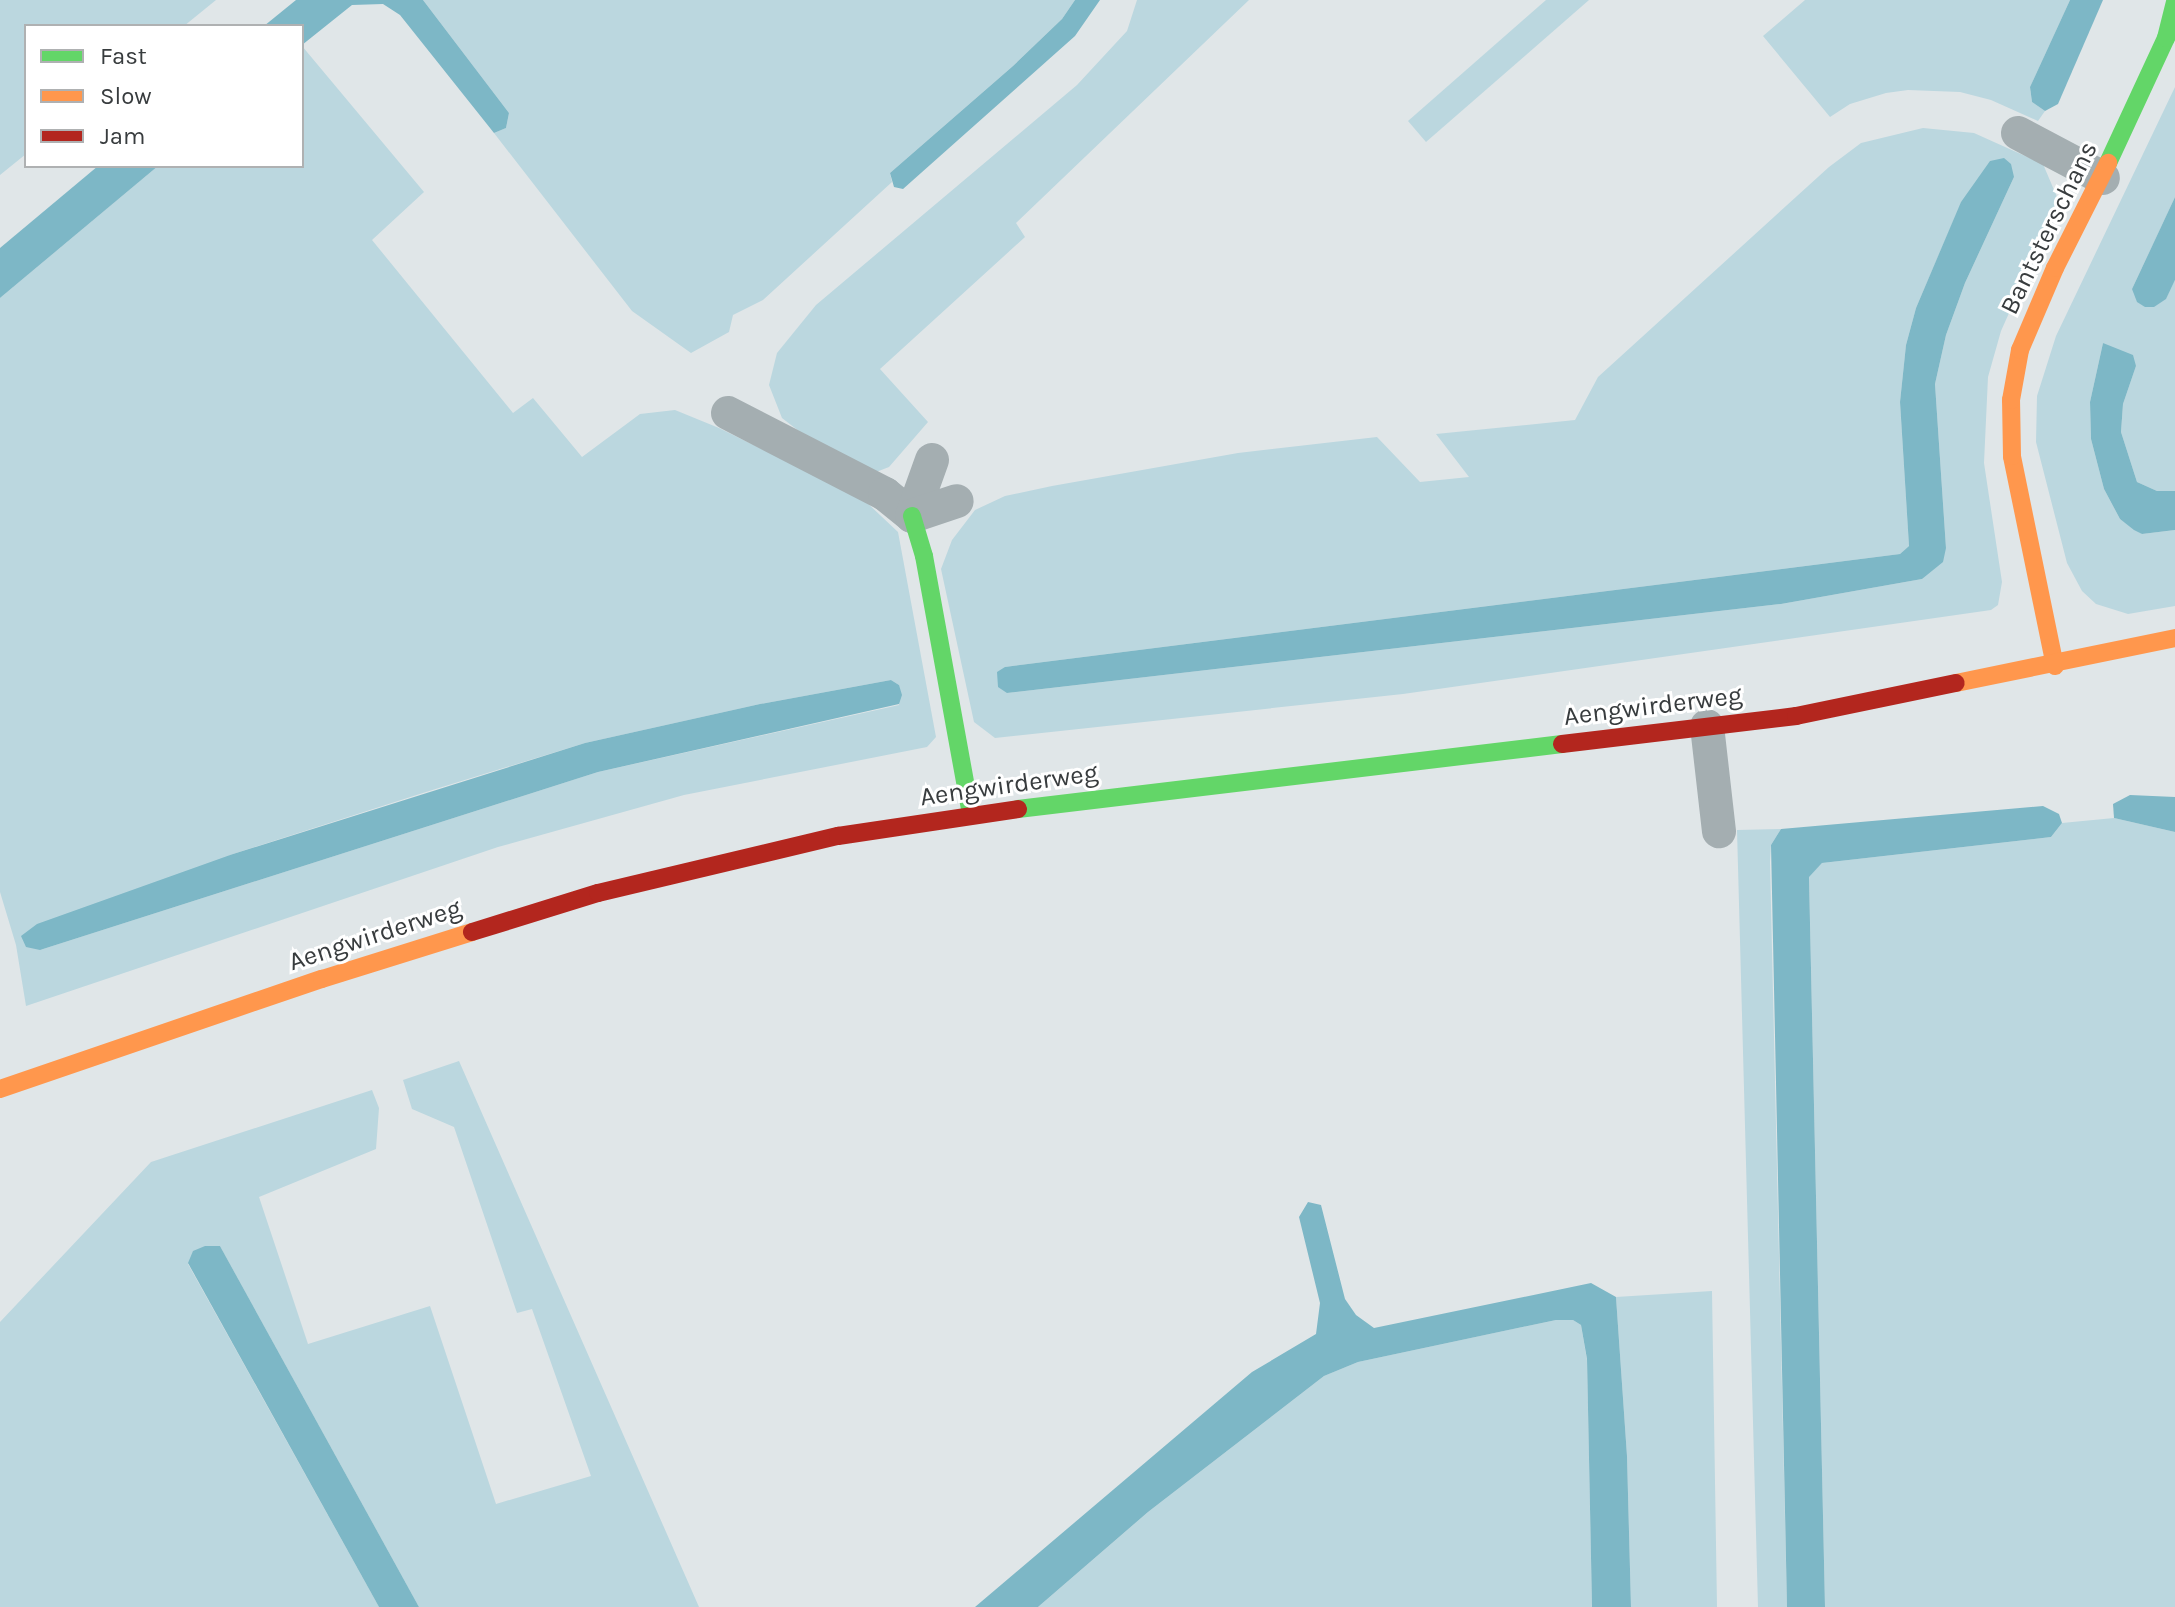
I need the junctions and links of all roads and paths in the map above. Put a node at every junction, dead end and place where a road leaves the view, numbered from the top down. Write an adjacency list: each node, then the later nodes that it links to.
1 (2175, 2): 3 (street, Bantsterschans)
2 (2018, 133): 3 (lane)
3 (2103, 178): 9 (street, Bantsterschans)
4 (746, 414): 7 (lane)
5 (932, 460): 7 (lane)
6 (957, 501): 7 (lane)
7 (912, 516): 11 (street)
8 (2175, 638): 9 (street, Aengwirderweg)
9 (2055, 666): 10 (street, Aengwirderweg)
10 (1707, 726): 11 (street, Aengwirderweg); 12 (lane)
11 (971, 815): 13 (street, Aengwirderweg)
12 (1719, 831)
13 (0, 1089)

